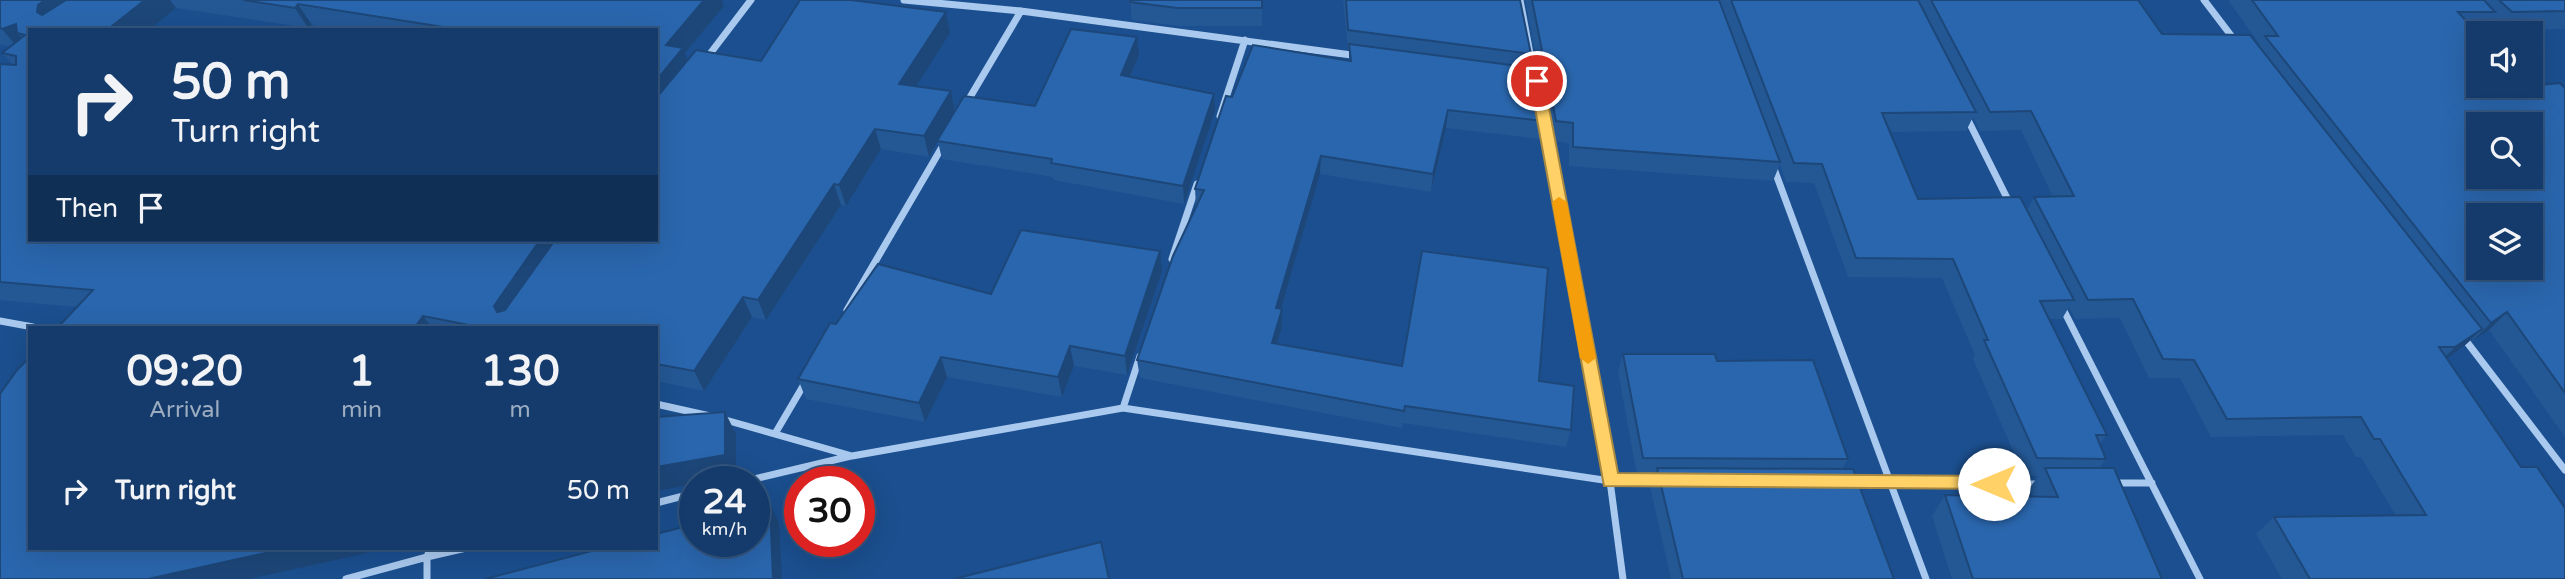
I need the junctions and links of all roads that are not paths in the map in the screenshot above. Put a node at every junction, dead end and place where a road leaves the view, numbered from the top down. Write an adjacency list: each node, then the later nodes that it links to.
1 (751, 0): 11 (street)
2 (907, 0): 6 (street)
3 (1520, 0): 13 (street)
4 (2204, 0): 9 (street)
5 (2469, 8): 7 (street)
6 (1021, 11): 8 (street); 16 (street)
7 (2481, 21)
8 (1245, 40): 10 (street); 18 (street)
9 (2246, 55)
10 (1364, 57)
11 (704, 62)
12 (1524, 79): 13 (street)
13 (1537, 81): 37 (street)
14 (2543, 91): 15 (street)
15 (2548, 96)
16 (965, 107)
17 (1964, 111): 22 (street)
18 (1219, 119)
19 (951, 131): 26 (street)
20 (1770, 157): 42 (street)
21 (1201, 171): 23 (street)
22 (2014, 211)
23 (1171, 263)
24 (2058, 297): 41 (street)
25 (0, 321): 27 (street)
26 (839, 324)
27 (28, 326)
28 (2456, 328): 35 (street)
29 (1144, 342): 32 (street)
30 (811, 372): 33 (street)
31 (658, 404): 33 (street)
32 (1123, 408): 34 (street); 37 (street)
33 (776, 432): 34 (street)
34 (852, 456): 36 (street)
35 (2565, 470)
36 (770, 475)
37 (1610, 481): 38 (street); 50 (street)
38 (1666, 481)
39 (1834, 483): 42 (street)
40 (2110, 483): 41 (street)
41 (2152, 483): 52 (street)
42 (1890, 484): 43 (street); 51 (street)
43 (2055, 484)
44 (679, 498): 45 (street)
45 (658, 503)
46 (447, 550): 47 (street)
47 (428, 552): 48 (street); 49 (street)
48 (346, 579)
49 (428, 579)
50 (1623, 579)
51 (1926, 579)
52 (2200, 579)

